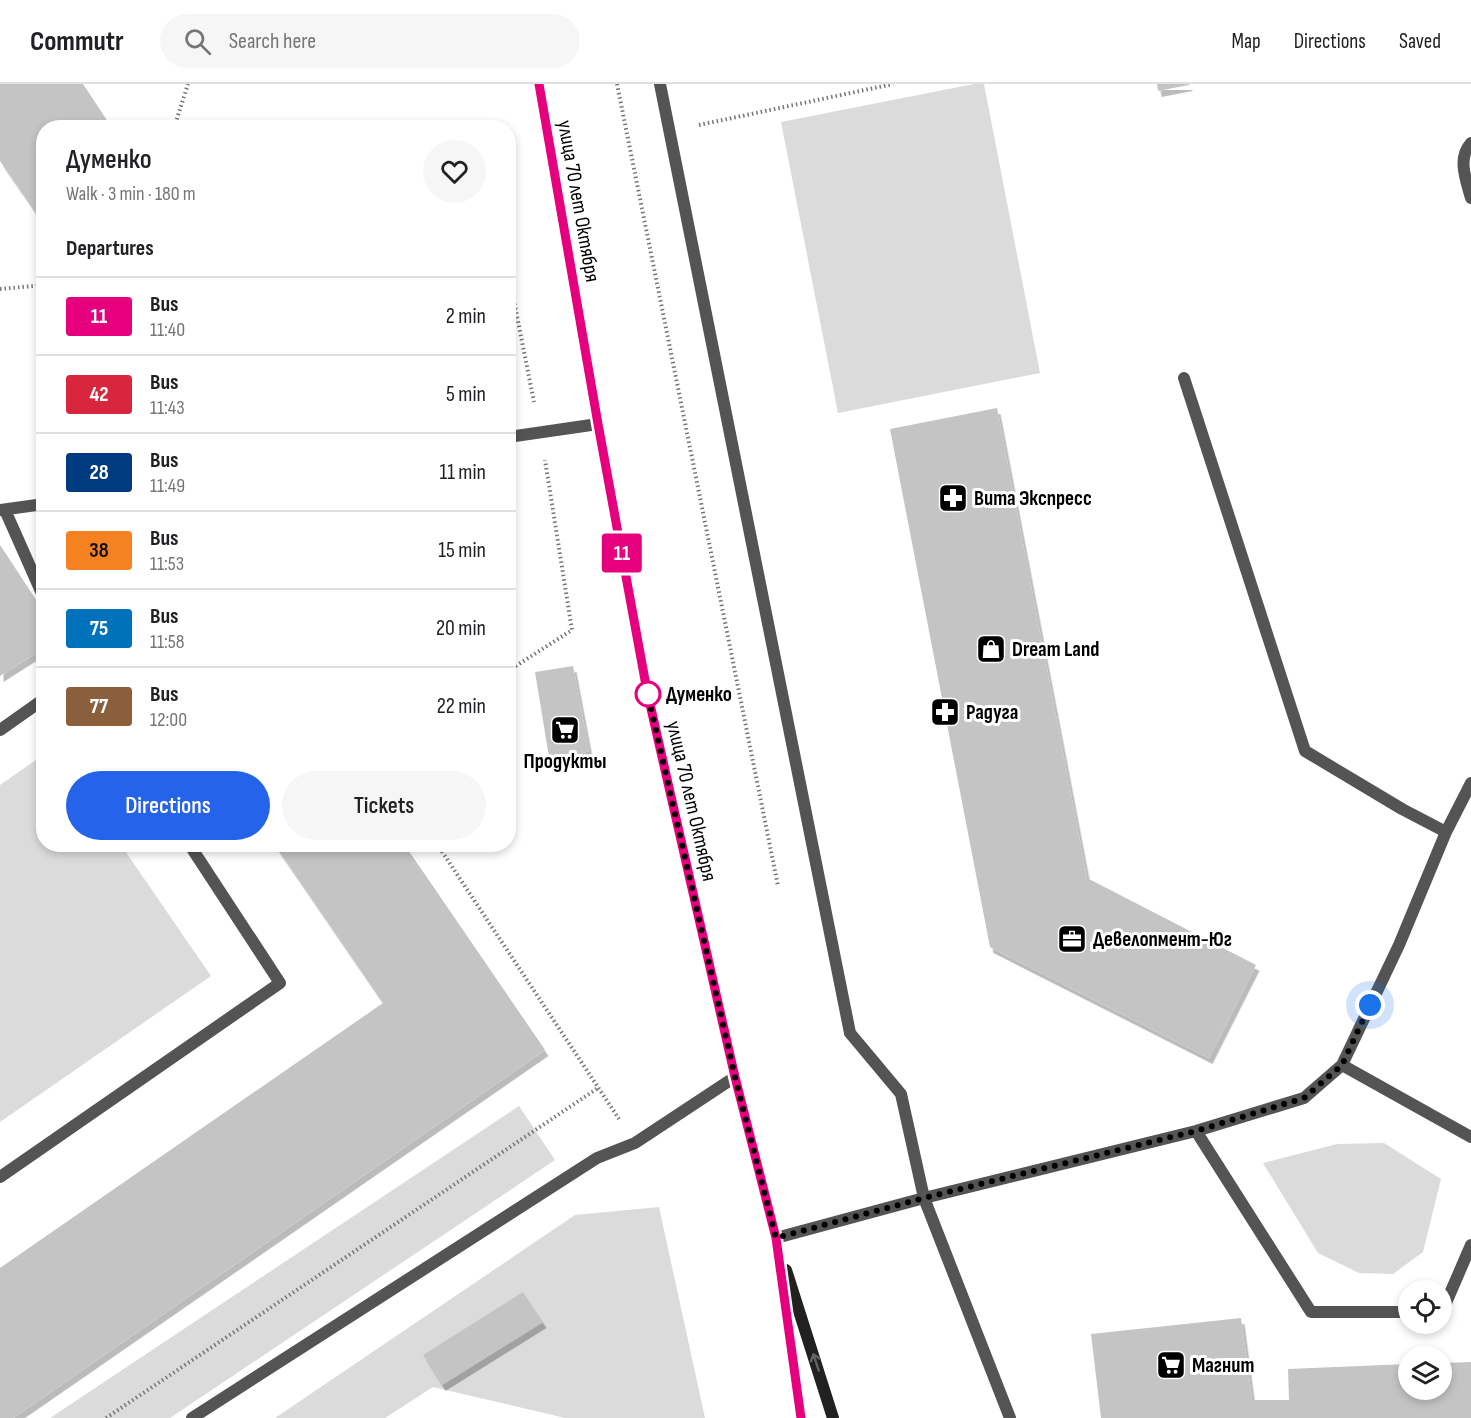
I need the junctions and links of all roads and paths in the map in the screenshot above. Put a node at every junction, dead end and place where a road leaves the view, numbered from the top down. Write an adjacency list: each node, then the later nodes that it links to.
1 (188, 84): 6 (path)
2 (539, 84): 14 (main road, улица 70 лет Октября)
3 (617, 84): 27 (path)
4 (660, 84): 7 (lane)
5 (893, 84): 7 (path)
6 (177, 120)
7 (669, 130): 35 (lane)
8 (1471, 143): 9 (lane)
9 (1471, 198)
10 (36, 286): 11 (path)
11 (0, 289)
12 (516, 310): 15 (path)
13 (1184, 378): 24 (lane)
14 (598, 424): 15 (lane); 29 (main road, улица 70 лет Октября)
15 (541, 433): 16 (lane); 20 (path)
16 (516, 436)
17 (36, 505): 18 (lane)
18 (2, 510): 19 (lane)
19 (36, 581)
20 (516, 666)
21 (36, 705): 22 (lane)
22 (0, 730)
23 (1471, 783): 24 (lane)
24 (1446, 832): 28 (lane)
25 (194, 852): 34 (lane)
26 (442, 852): 30 (path)
27 (778, 886)
28 (1342, 1065): 31 (lane); 32 (lane)
29 (735, 1077): 33 (lane); 36 (main road, улица 70 лет Октября)
30 (598, 1088): 33 (path); 41 (path)
31 (1196, 1131): 35 (lane); 39 (lane)
32 (1471, 1137)
33 (635, 1143): 40 (lane)
34 (0, 1177)
35 (924, 1198): 36 (lane); 44 (lane)
36 (776, 1238): 42 (main road, улица 70 лет Октября); 43 (main road, one-way to 36)
37 (1471, 1245): 38 (lane)
38 (1452, 1289)
39 (1398, 1312)
40 (198, 1416)
41 (106, 1418)
42 (801, 1418)
43 (833, 1418)
44 (1010, 1418)

